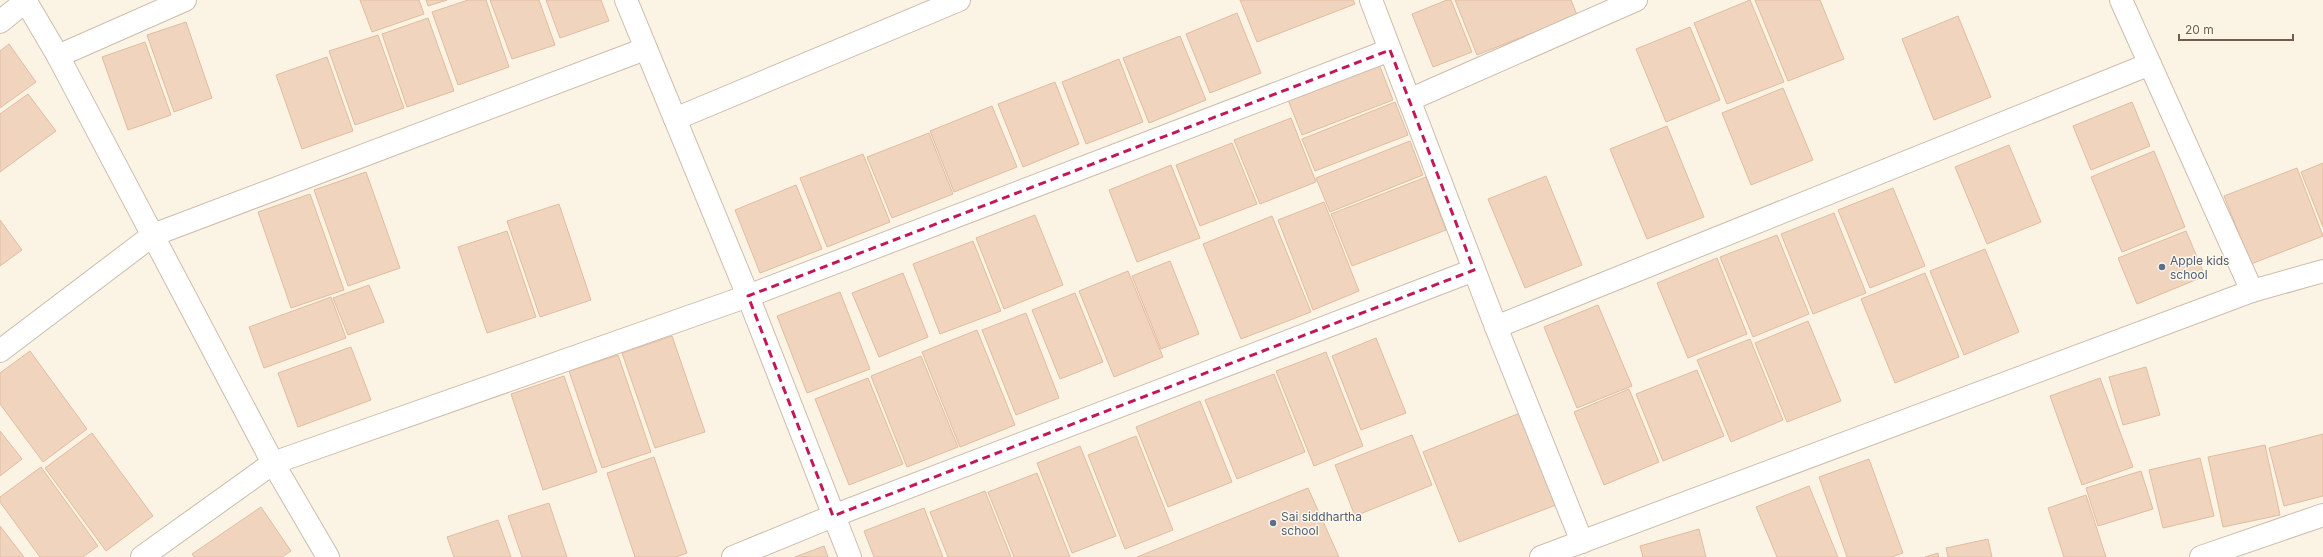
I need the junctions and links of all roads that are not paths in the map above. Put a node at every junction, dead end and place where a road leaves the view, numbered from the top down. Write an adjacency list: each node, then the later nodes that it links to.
1 (185, 0): 11 (street)
2 (626, 0): 9 (street)
3 (959, 0): 14 (street)
4 (1371, 0): 10 (street)
5 (2121, 0): 12 (street)
6 (25, 1): 8 (street); 11 (street)
7 (1628, 1): 13 (street)
8 (0, 22)
9 (645, 49): 14 (street); 15 (street)
10 (1390, 50): 13 (street); 19 (street)
11 (58, 56): 15 (street)
12 (2150, 64): 18 (street); 20 (street)
13 (1409, 100): 16 (street)
14 (675, 119): 19 (street)
15 (153, 235): 21 (street); 22 (street)
16 (1474, 270): 20 (street); 24 (street)
17 (2323, 271): 18 (street)
18 (2252, 291): 25 (street)
19 (748, 296): 22 (street); 24 (street)
20 (1496, 327): 25 (street)
21 (0, 351)
22 (273, 463): 26 (street); 27 (street)
23 (2323, 515): 31 (street)
24 (833, 516): 28 (street); 29 (street)
25 (1582, 542): 30 (street)
26 (142, 557)
27 (328, 557)
28 (733, 557)
29 (850, 557)
30 (1541, 557)
31 (2201, 557)

